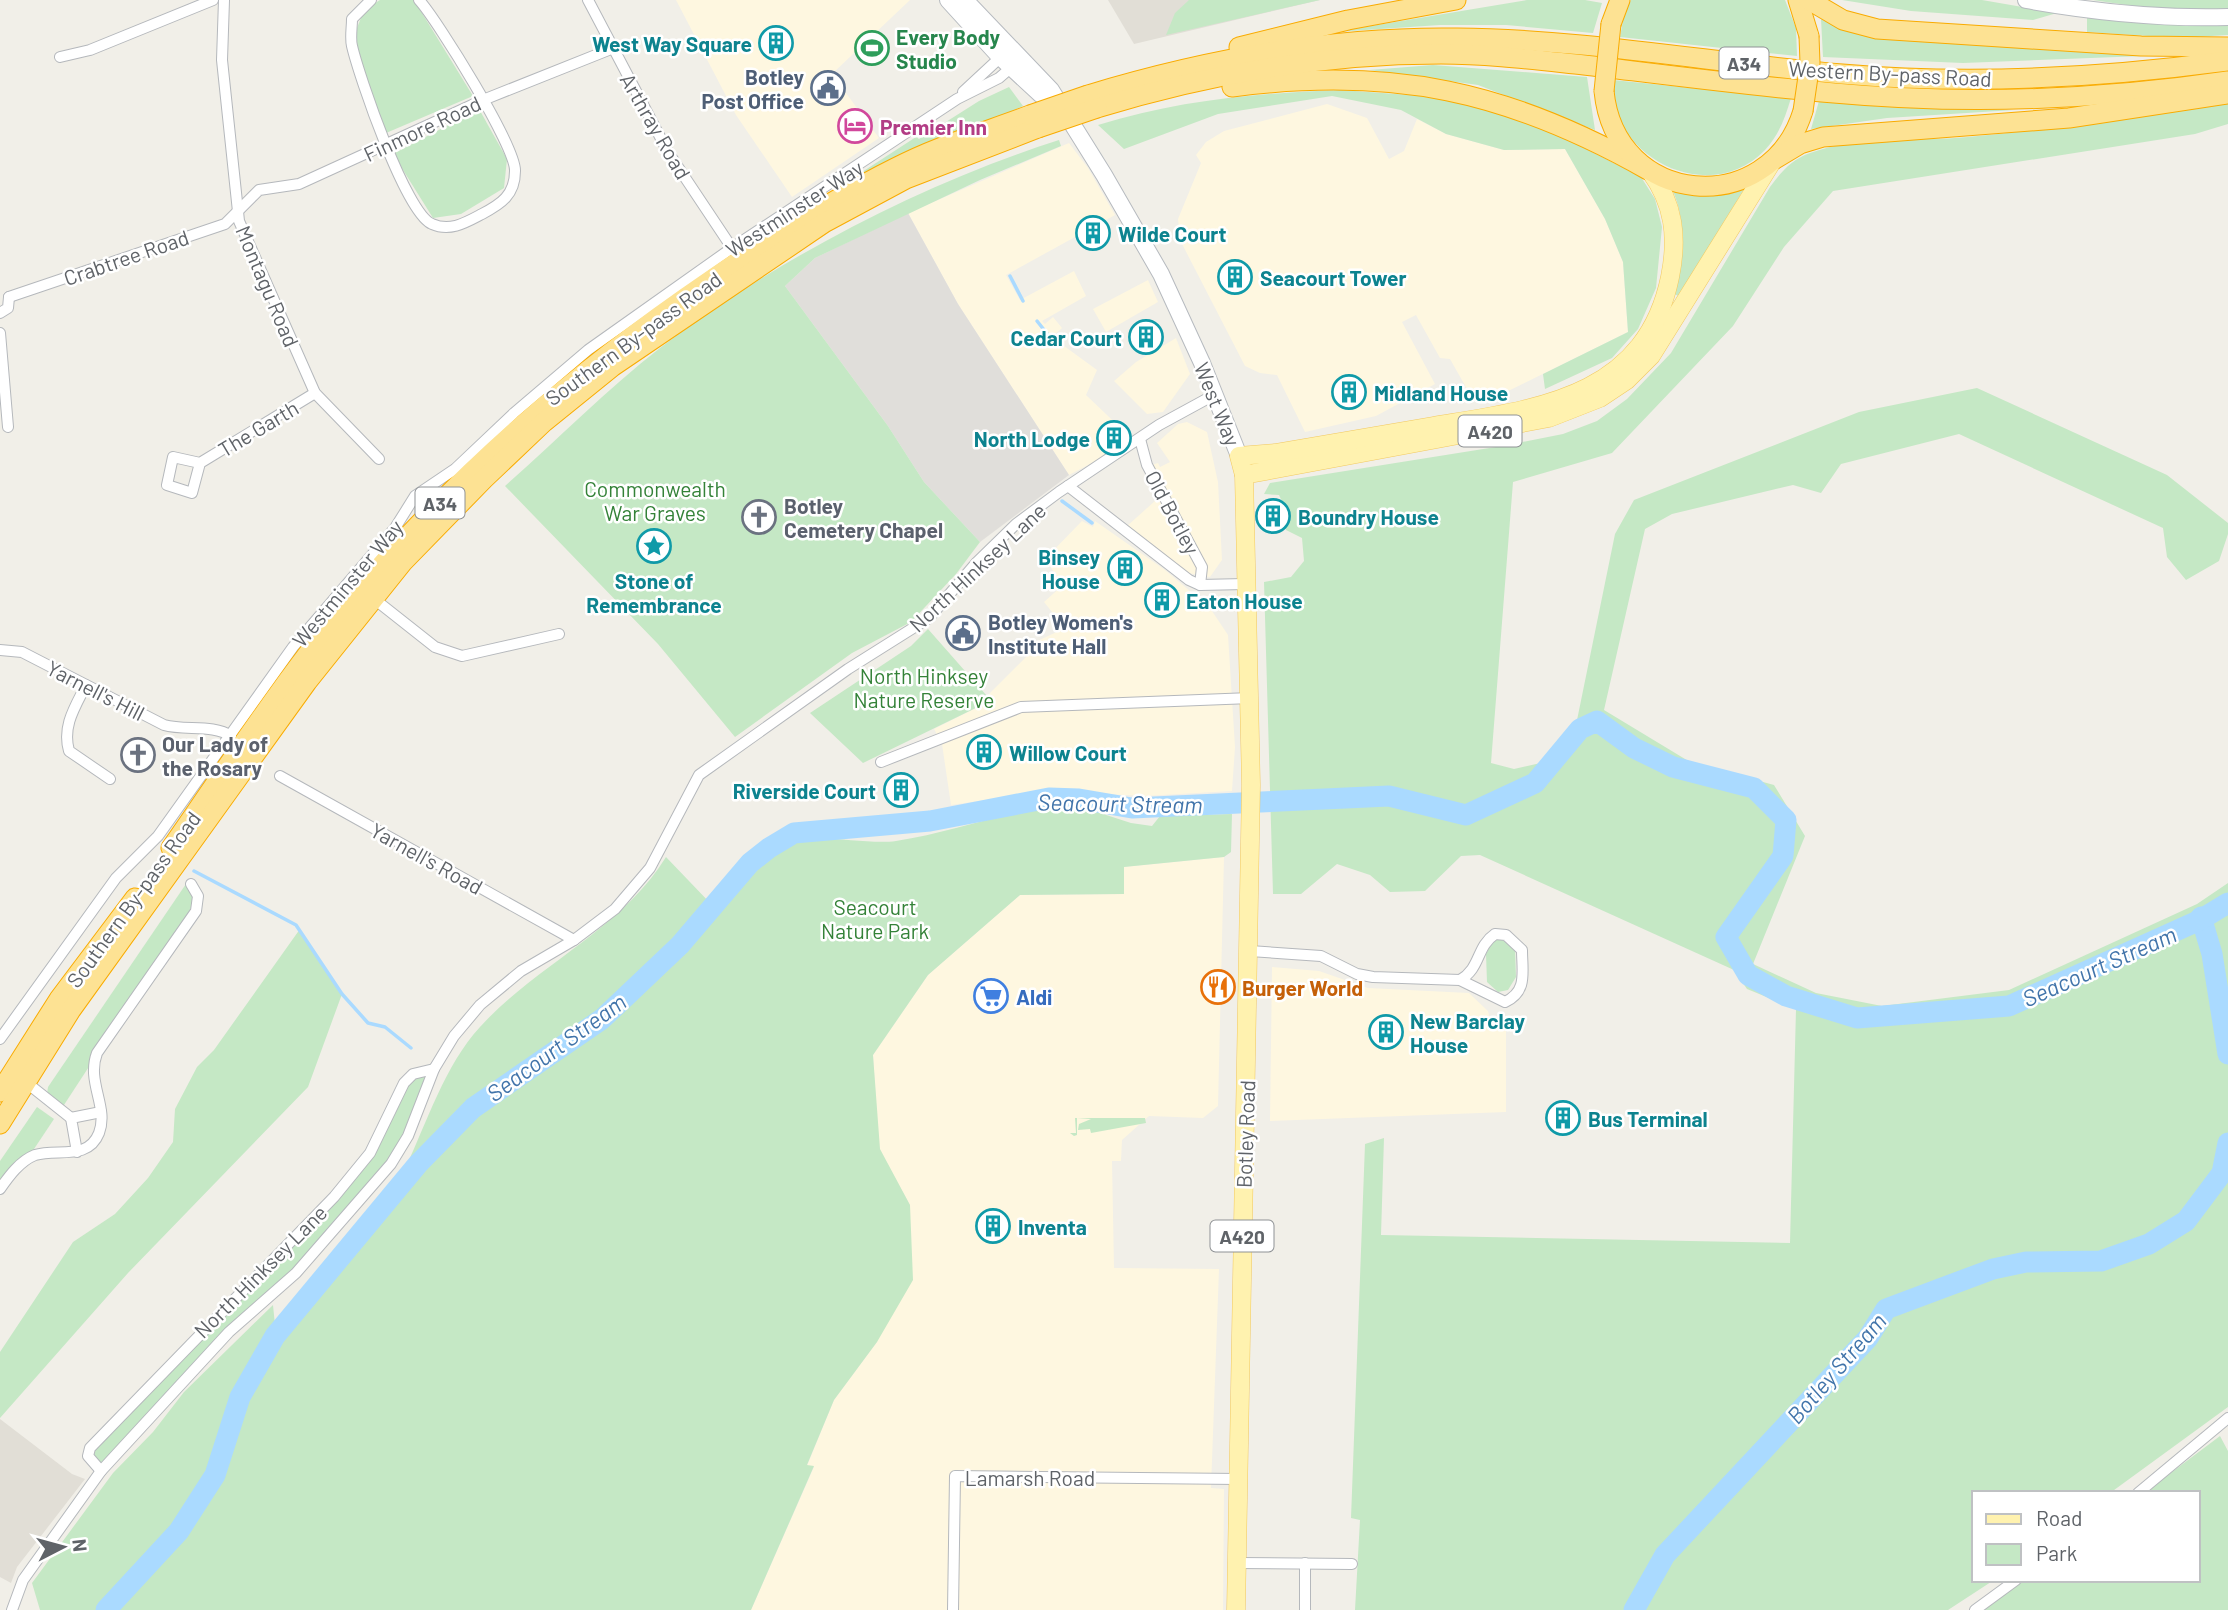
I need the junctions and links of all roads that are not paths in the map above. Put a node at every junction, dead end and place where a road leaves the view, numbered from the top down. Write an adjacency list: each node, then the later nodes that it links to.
1 (213, 0): 16 (street)
2 (224, 0): 28 (street, Montagu Road)
3 (371, 0): 25 (street)
4 (419, 0): 22 (street)
5 (588, 0): 14 (street, Arthray Road)
6 (1456, 0): 19 (highway)
7 (1620, 0): 27 (highway, bridge)
8 (1798, 0): 26 (highway, bridge)
9 (1810, 0): 13 (highway)
10 (2026, 0): 12 (main road)
11 (954, 1): 17 (main road, West Way)
12 (2228, 17)
13 (2228, 47)
14 (611, 49): 22 (street, Finmore Road); 29 (street, Arthray Road)
15 (1513, 49): 18 (highway, Western By-pass Road / A34); 19 (highway, Southern By-pass Road / A34); 20 (highway, Western By-pass Road / A34); 23 (highway, Southern By-pass Road / A34)
16 (60, 57)
17 (1011, 58): 29 (street, Westminster Way); 34 (main road, West Way)
18 (2228, 61)
19 (1156, 76): 23 (highway, Southern By-pass Road / A34)
20 (2228, 82)
21 (2228, 94): 26 (highway)
22 (483, 100): 25 (street, Finmore Road); 25 (street)
23 (1099, 102): 24 (highway, Southern By-pass Road / A34, bridge); 27 (highway)
24 (1034, 122): 44 (highway, Southern By-pass Road / A34); 61 (highway, Southern By-pass Road / A34)
25 (385, 146): 28 (street, Finmore Road)
26 (1774, 160): 27 (highway); 40 (main road, A420)
27 (1649, 170): 37 (main road, A420)
28 (237, 210): 30 (street, Crabtree Road); 33 (street, Montagu Road)
29 (732, 248): 49 (street, Westminster Way)
30 (5, 293): 31 (street)
31 (0, 313)
32 (0, 333): 35 (street)
33 (315, 393): 38 (street, Montagu Road); 39 (street, The Garth)
34 (1214, 395): 36 (street, North Hinksey Lane); 37 (main road, West Way)
35 (8, 427)
36 (1140, 439): 41 (street, North Hinksey Lane); 43 (street, Old Botley)
37 (1239, 456): 40 (main road, West Way / A420)
38 (379, 459)
39 (200, 463)
40 (1244, 475): 42 (main road, West Way / A420)
41 (1068, 486): 43 (street); 55 (street, North Hinksey Lane)
42 (1245, 584): 43 (street); 48 (main road, West Way / A420)
43 (1200, 585)
44 (373, 598): 45 (street); 60 (highway, Southern By-pass Road / A34)
45 (559, 634)
46 (0, 650): 47 (street, Yarnell's Hill)
47 (86, 685): 49 (street, Yarnell's Hill); 52 (street)
48 (1251, 698): 50 (street); 53 (main road, West Way / A420)
49 (231, 736): 58 (street, Westminster Way)
50 (880, 762)
51 (280, 776): 55 (street, Yarnell's Road)
52 (110, 779)
53 (1251, 785): 56 (main road, Botley Road / A420)
54 (191, 884): 62 (street, Southern By-pass Road)
55 (574, 940): 59 (street, North Hinksey Lane)
56 (1250, 951): 57 (street); 69 (main road, Botley Road / A420)
57 (1460, 980): 57 (street)
58 (0, 1039)
59 (434, 1069): 68 (street, North Hinksey Lane); 68 (street, North Hinksey Lane)
60 (27, 1083): 63 (street); 64 (highway, Southern By-pass Road / A34)
61 (0, 1092)
62 (101, 1112): 63 (street); 65 (street, Southern By-pass Road)
63 (71, 1118): 65 (street)
64 (0, 1124)
65 (77, 1152): 66 (street)
66 (0, 1189)
67 (2228, 1418): 70 (street)
68 (101, 1472): 75 (street, North Hinksey Lane)
69 (1239, 1479): 71 (main road, Botley Road / A420); 76 (street, Lamarsh Road)
70 (2140, 1491)
71 (1238, 1563): 72 (street); 77 (main road, Botley Road / A420)
72 (1305, 1563): 73 (street); 78 (street)
73 (1352, 1564)
74 (2013, 1582): 79 (street)
75 (12, 1610)
76 (953, 1610)
77 (1237, 1610)
78 (1305, 1610)
79 (1975, 1610)

